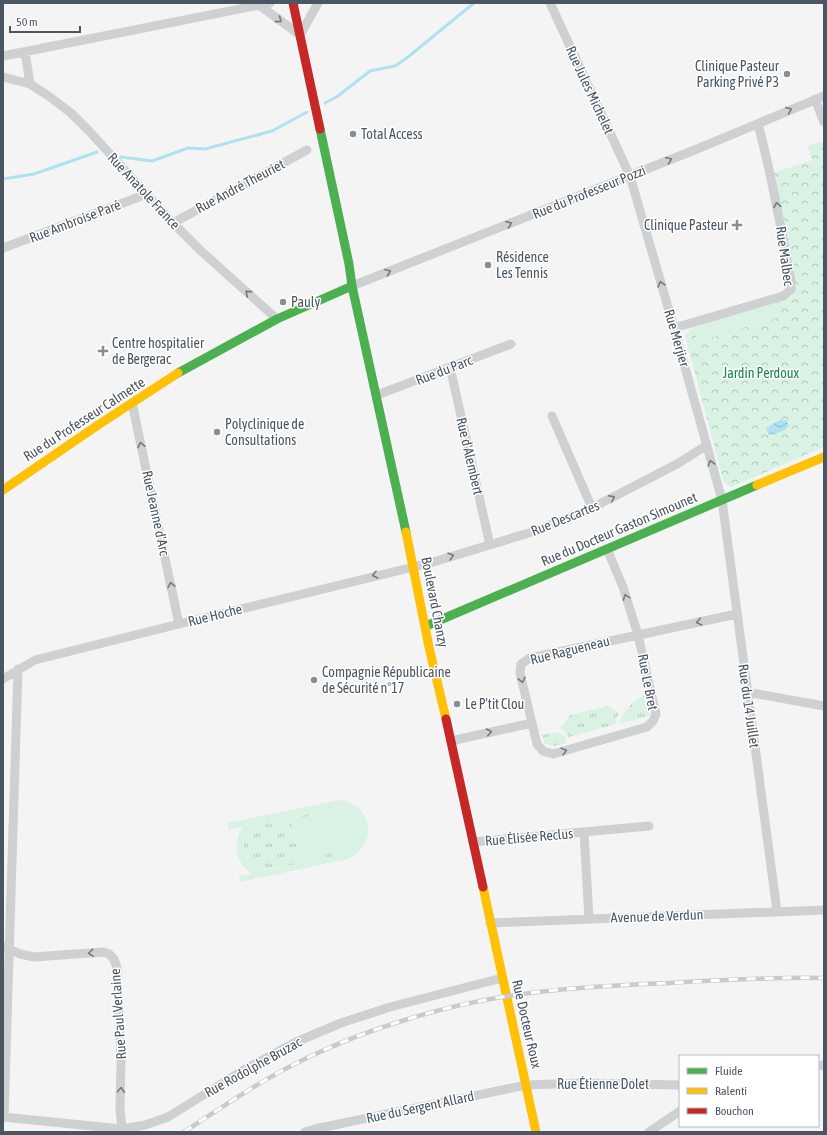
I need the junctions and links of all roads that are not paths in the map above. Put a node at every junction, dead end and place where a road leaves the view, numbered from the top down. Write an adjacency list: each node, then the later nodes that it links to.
1 (270, 3): 5 (street)
2 (293, 3): 6 (main road, Boulevard Chanzy)
3 (318, 3): 6 (street)
4 (550, 3): 15 (street, Rue Jules Michelet)
5 (259, 4): 6 (street, one-way to 6); 7 (street)
6 (300, 35): 19 (main road, Boulevard Chanzy)
7 (25, 52): 8 (street); 10 (street)
8 (3, 56)
9 (3, 77): 10 (street, Rue Anatole France)
10 (30, 84): 16 (street, Rue Anatole France)
11 (820, 98): 12 (street); 13 (street, Rue du Professeur Pozzi, one-way to 11)
12 (824, 122)
13 (758, 124): 15 (street, Rue du Professeur Pozzi, one-way to 13); 21 (street, Rue Malbec, one-way to 13)
14 (307, 150): 17 (street, Rue André Theuriet)
15 (630, 176): 19 (street, Rue du Professeur Pozzi, one-way to 15); 21 (street, Rue Merjier, one-way to 15)
16 (147, 194): 17 (street, Rue Anatole France); 18 (street, Rue Ambroise Paré)
17 (173, 222): 20 (street, Rue Anatole France, one-way to 17)
18 (3, 248)
19 (352, 286): 20 (main road, Rue du Professeur Calmette); 24 (main road, Boulevard Chanzy)
20 (277, 319): 25 (main road, Rue du Professeur Calmette)
21 (674, 328): 27 (street, Rue Merjier)
22 (511, 344): 23 (street, Rue du Parc)
23 (450, 367): 24 (street, Rue du Parc); 32 (street, Rue d'Alembert)
24 (377, 395): 34 (main road, Boulevard Chanzy)
25 (132, 403): 29 (main road, Rue du Professeur Calmette); 36 (street, Rue Jeanne d'Arc, one-way to 25)
26 (552, 416): 31 (street)
27 (707, 445): 30 (street, Rue Merjier, one-way to 27); 31 (street, Rue Descartes, one-way to 27)
28 (824, 457): 30 (main road, Rue du Docteur Gaston Simounet)
29 (3, 490)
30 (722, 500): 33 (main road, Rue du Docteur Gaston Simounet); 35 (street, Rue du 14 Juillet)
31 (592, 508): 32 (street, Rue Descartes)
32 (490, 545): 34 (street, Rue Descartes, one-way to 32)
33 (607, 549): 37 (main road, Rue du Docteur Gaston Simounet); 38 (street, Rue Le Bret, one-way to 33)
34 (413, 566): 36 (street, Rue Hoche, one-way to 36); 37 (main road, Boulevard Chanzy)
35 (737, 614): 38 (street, Rue Ragueneau, one-way to 38); 41 (street, Rue du 14 Juillet)
36 (179, 624): 39 (street, Rue Hoche)
37 (426, 626): 44 (main road, Boulevard Chanzy)
38 (638, 635): 43 (street, Rue Ragueneau, one-way to 43); 43 (street, Rue Le Bret, one-way to 38)
39 (18, 669): 40 (street, Rue Hoche); 52 (street)
40 (3, 679)
41 (747, 692): 42 (street); 49 (street, Rue du 14 Juillet)
42 (824, 706)
43 (532, 723): 44 (street, one-way to 43)
44 (451, 741): 47 (main road, Boulevard Chanzy)
45 (649, 826): 46 (street, Rue Élisée Reclus)
46 (584, 832): 47 (street, Rue Élisée Reclus); 50 (street, Rue Élisée Reclus)
47 (473, 842): 51 (main road, Boulevard Chanzy)
48 (824, 910): 49 (street, Avenue de Verdun)
49 (777, 911): 50 (street, Avenue de Verdun)
50 (589, 919): 51 (street, Avenue de Verdun)
51 (490, 923): 53 (main road, Rue Docteur Roux)
52 (7, 947): 57 (street); 58 (street, Rue Paul Verlaine, one-way to 52)
53 (502, 978): 54 (main road, Rue Docteur Roux); 58 (street, Rue Rodolphe Bruzac)
54 (526, 1085): 55 (street, Rue Étienne Dolet); 59 (street, Rue du Sergent Allard); 61 (main road, Rue Docteur Roux)
55 (679, 1085)
56 (679, 1112): 62 (street)
57 (3, 1117): 58 (street, Rue Rodolphe Bruzac)
58 (122, 1129)
59 (315, 1130): 60 (street, Rue du Sergent Allard)
60 (305, 1132)
61 (536, 1132)
62 (649, 1132)

